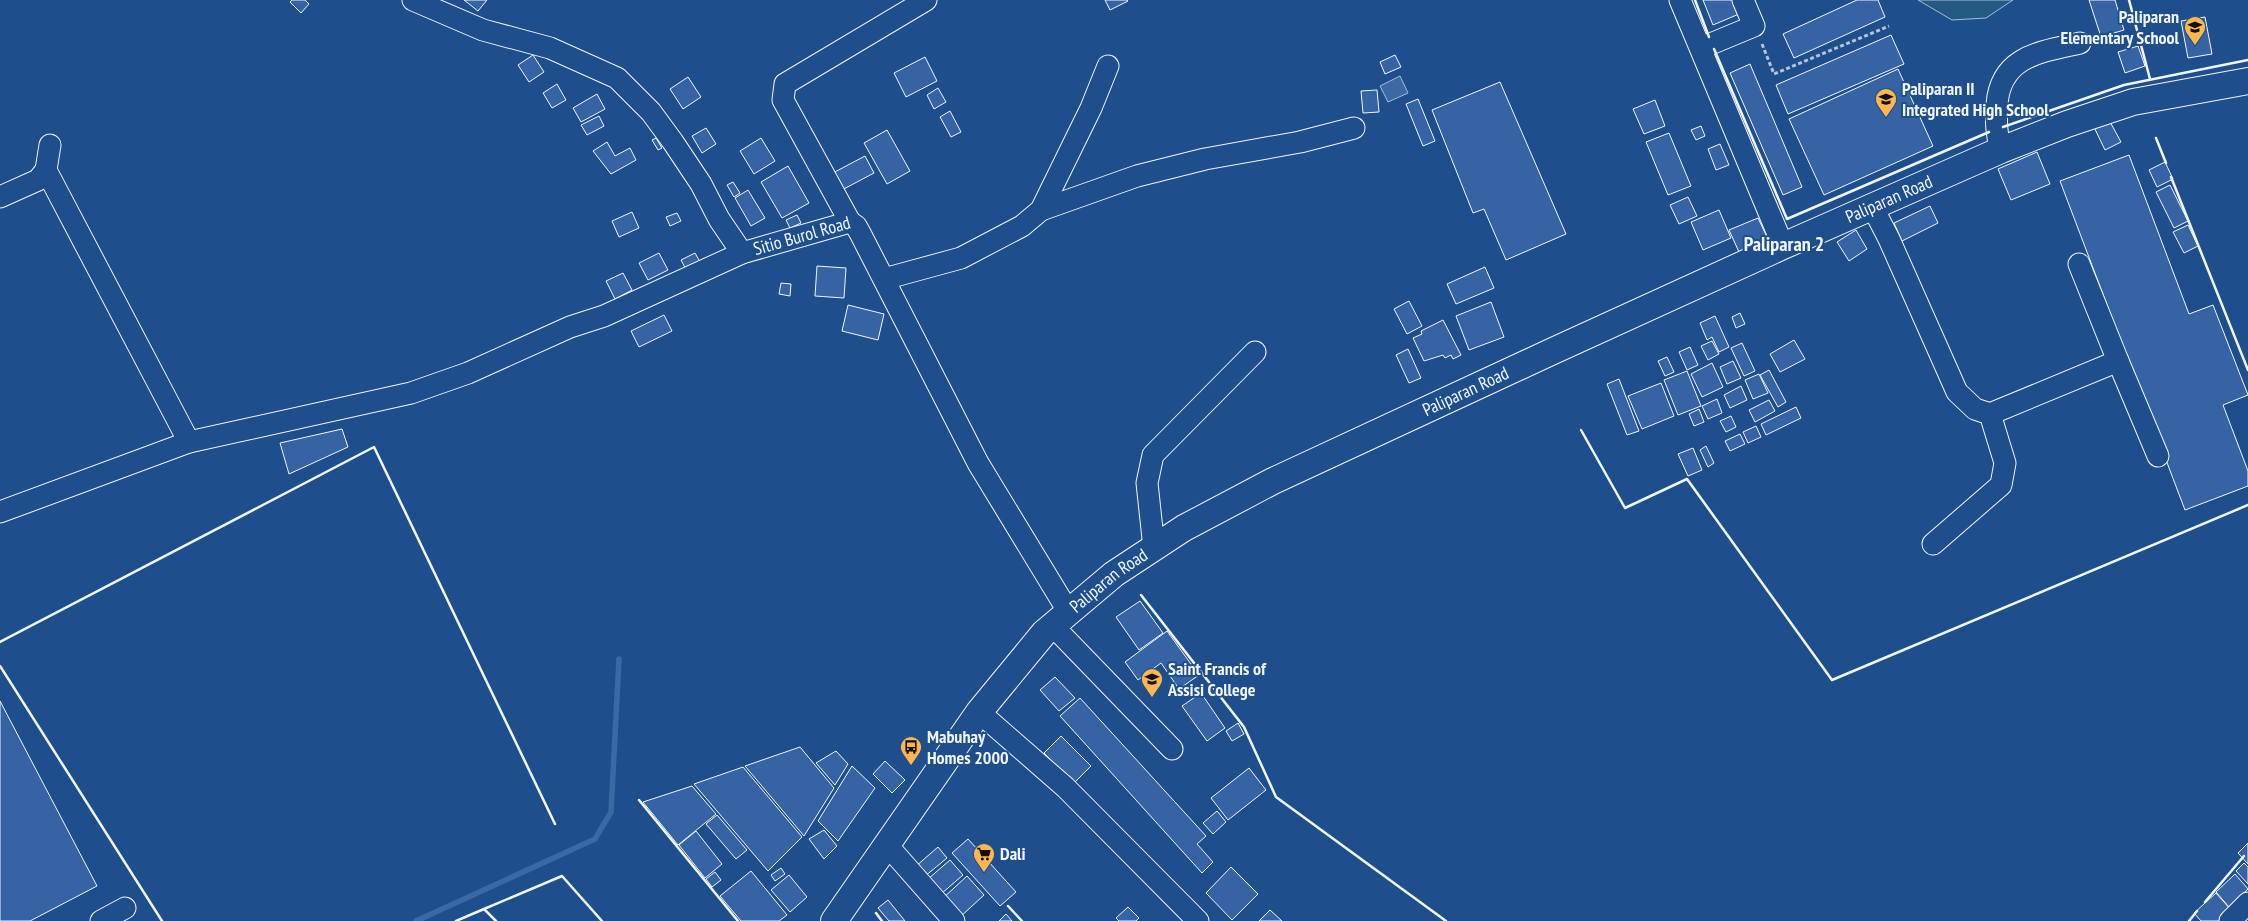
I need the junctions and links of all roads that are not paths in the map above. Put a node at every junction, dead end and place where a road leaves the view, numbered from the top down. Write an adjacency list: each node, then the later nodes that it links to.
1 (413, 0): 18 (street, Sitio Burol Road)
2 (926, 0): 16 (street)
3 (1680, 0): 6 (street)
4 (1743, 0): 6 (street)
5 (2080, 43): 11 (street)
6 (1701, 48): 17 (street)
7 (1108, 66): 15 (street)
8 (2248, 82): 11 (main road, Paliparan Road)
9 (1354, 128): 15 (street)
10 (50, 145): 12 (street)
11 (2001, 150): 14 (main road, Paliparan Road)
12 (46, 170): 13 (street); 24 (street)
13 (0, 197)
14 (1872, 206): 17 (main road, Paliparan Road); 23 (street)
15 (1041, 210): 20 (street)
16 (850, 222): 18 (street, Sitio Burol Road); 20 (street, Sitio Burol Road)
17 (1783, 246): 28 (main road, Paliparan Road)
18 (742, 253): 24 (street)
19 (2079, 264): 22 (street)
20 (884, 279): 29 (street, Sitio Burol Road)
21 (1255, 352): 28 (street)
22 (2118, 361): 23 (street); 25 (street)
23 (1990, 414): 27 (street)
24 (189, 442): 26 (street)
25 (2158, 456)
26 (0, 512)
27 (1933, 544)
28 (1154, 548): 29 (main road, Paliparan Road)
29 (1060, 618): 30 (main road, Paliparan Road); 31 (street, Sitio Burol Road)
30 (979, 712): 32 (main road, Paliparan Road); 38 (street)
31 (1172, 749)
32 (888, 846): 36 (main road, Paliparan Road); 37 (street)
33 (2248, 903): 39 (street)
34 (125, 908): 35 (street)
35 (101, 921)
36 (834, 921)
37 (954, 921)
38 (1198, 921)
39 (2230, 921)

